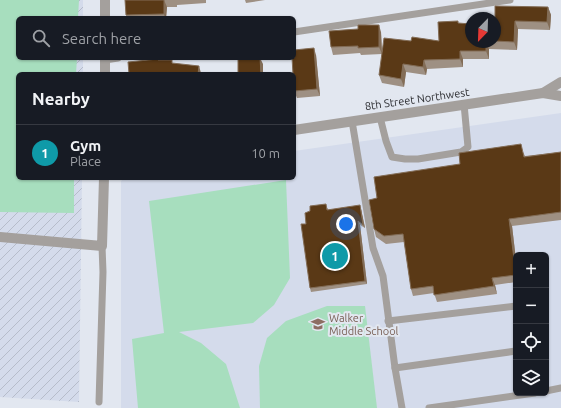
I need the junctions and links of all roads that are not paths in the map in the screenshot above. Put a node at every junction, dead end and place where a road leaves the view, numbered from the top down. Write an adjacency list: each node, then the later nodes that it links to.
1 (105, 0): 3 (street)
2 (510, 0): 4 (lane)
3 (105, 16)
4 (296, 32)
5 (105, 60): 6 (street)
6 (105, 72)
7 (561, 82): 8 (street, 8th Street Northwest)
8 (544, 93): 9 (street, 8th Street Northwest); 10 (street, 8th Street Northwest)
9 (561, 96)
10 (464, 104): 11 (street, 8th Street Northwest); 11 (lane)
11 (380, 117): 12 (street, 8th Street Northwest)
12 (352, 121): 13 (street, 8th Street Northwest); 18 (lane)
13 (296, 130)
14 (104, 180): 16 (street)
15 (0, 236): 16 (street)
16 (102, 246): 24 (lane)
17 (513, 306): 18 (lane)
18 (388, 321): 20 (lane)
19 (513, 352): 20 (lane)
20 (395, 368): 25 (lane)
21 (561, 388): 22 (lane)
22 (549, 390)
23 (514, 396): 26 (lane)
24 (99, 402)
25 (402, 408)
26 (429, 408)

